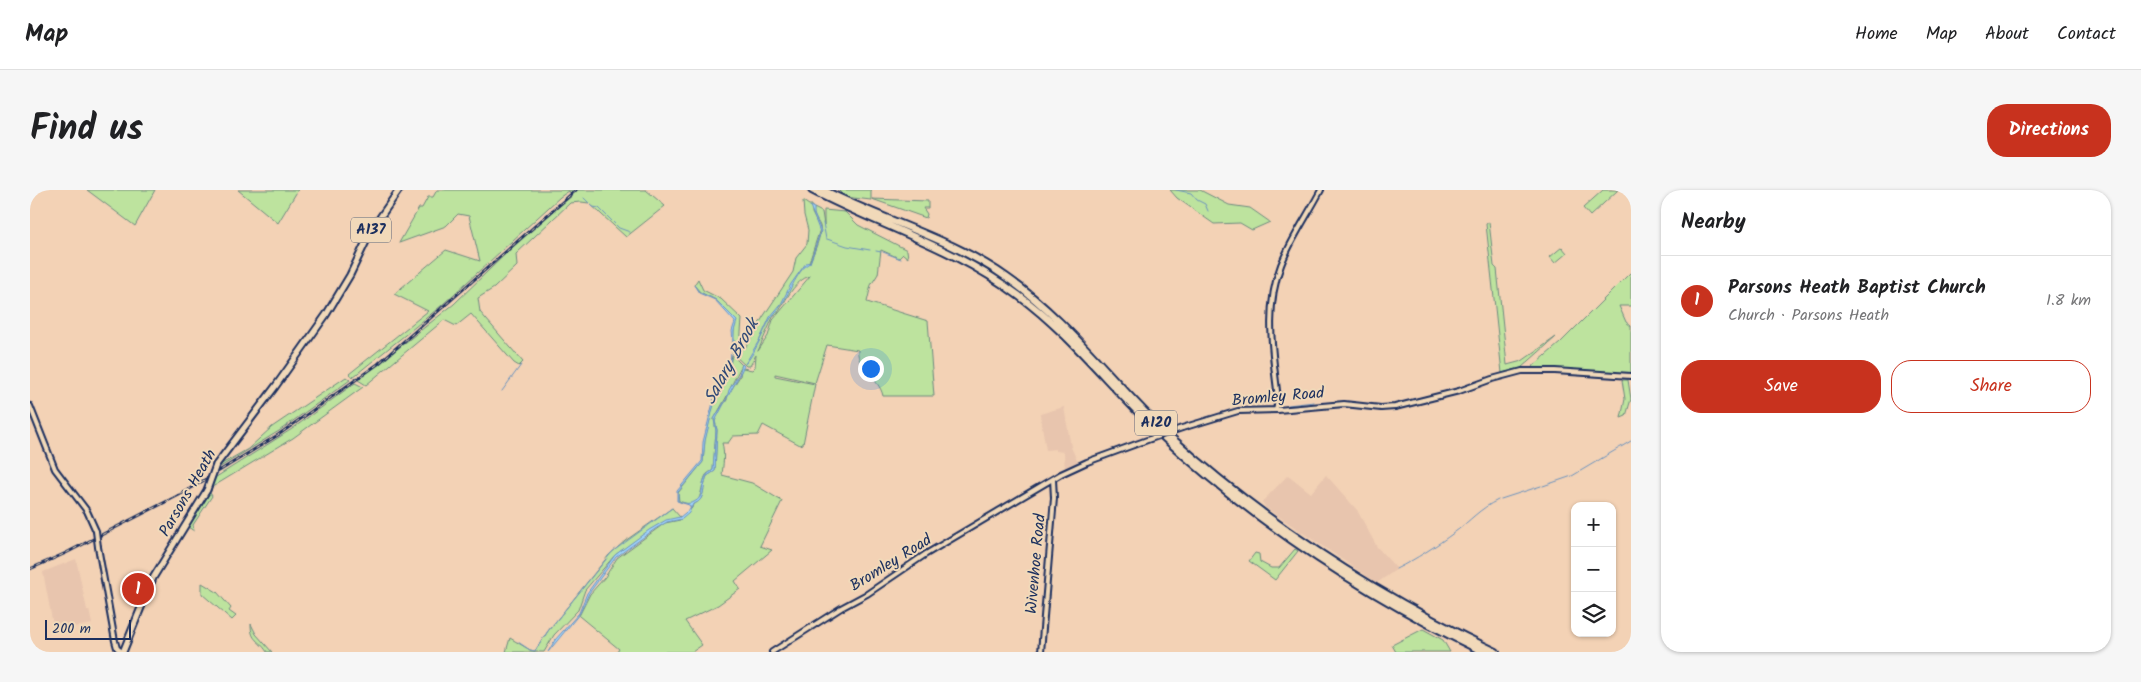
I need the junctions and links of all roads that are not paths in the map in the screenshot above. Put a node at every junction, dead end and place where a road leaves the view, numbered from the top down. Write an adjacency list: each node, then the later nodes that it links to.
1 (399, 190): 11 (main road, Parsons Heath / A137, bridge)
2 (812, 190): 14 (highway, A120)
3 (823, 190): 15 (highway, A120)
4 (1320, 190): 6 (street)
5 (1631, 376): 9 (street, Bromley Road)
6 (1278, 399): 8 (street); 9 (street)
7 (30, 406): 11 (street, bridge)
8 (1276, 410): 9 (street, Bromley Road); 10 (street, Bromley Road, bridge)
9 (1282, 410)
10 (1053, 479): 12 (street, Bromley Road); 13 (street, Wivenhoe Road)
11 (123, 652)
12 (772, 652)
13 (1041, 652)
14 (1484, 652)
15 (1496, 652)

